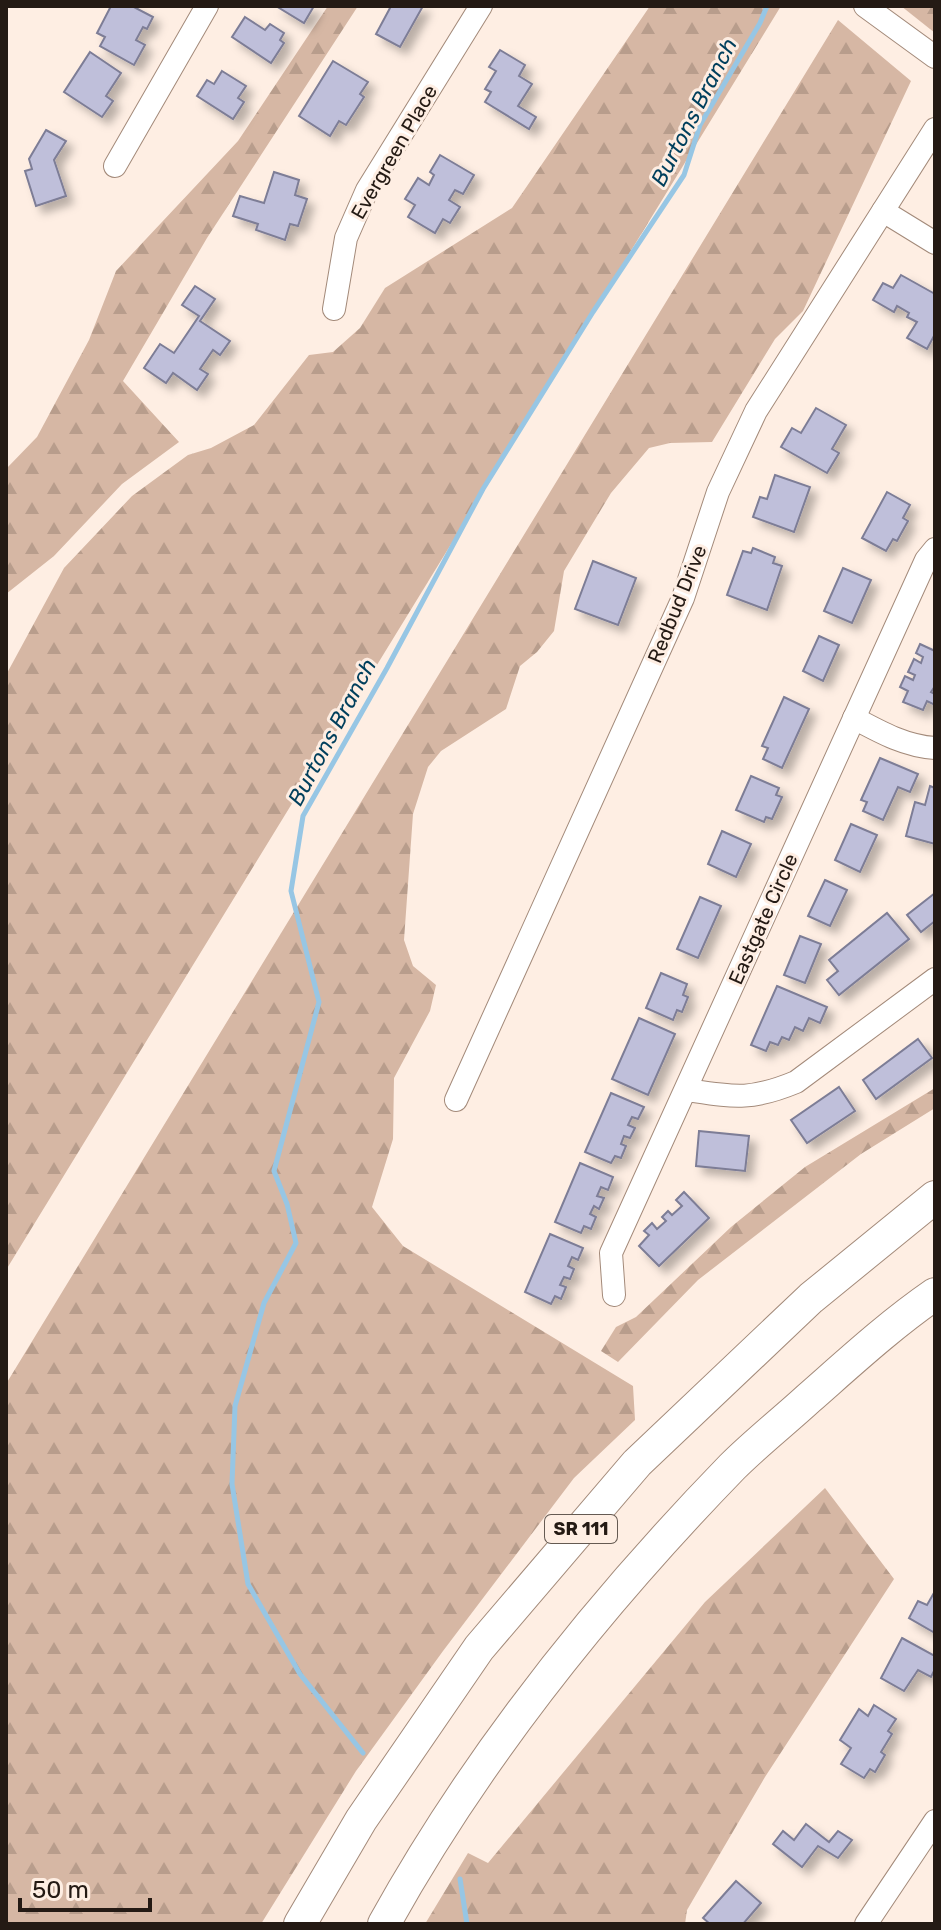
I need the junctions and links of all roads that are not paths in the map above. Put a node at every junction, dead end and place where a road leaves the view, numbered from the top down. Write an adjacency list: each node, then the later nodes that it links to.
1 (207, 6): 6 (street)
2 (481, 6): 9 (street, Evergreen Place)
3 (865, 6): 4 (street)
4 (935, 57)
5 (935, 129): 7 (street, Redbud Drive)
6 (115, 166)
7 (883, 211): 8 (street); 15 (street, Redbud Drive)
8 (935, 243)
9 (334, 309)
10 (935, 549): 11 (street, Eastgate Circle)
11 (854, 718): 12 (street); 14 (street, Eastgate Circle)
12 (935, 748)
13 (935, 979): 14 (street)
14 (686, 1090): 18 (street, Eastgate Circle)
15 (456, 1100)
16 (935, 1197): 21 (highway, SR 111)
17 (935, 1294): 22 (highway)
18 (614, 1295)
19 (935, 1821): 20 (street)
20 (872, 1922)
21 (300, 1924)
22 (384, 1924)

